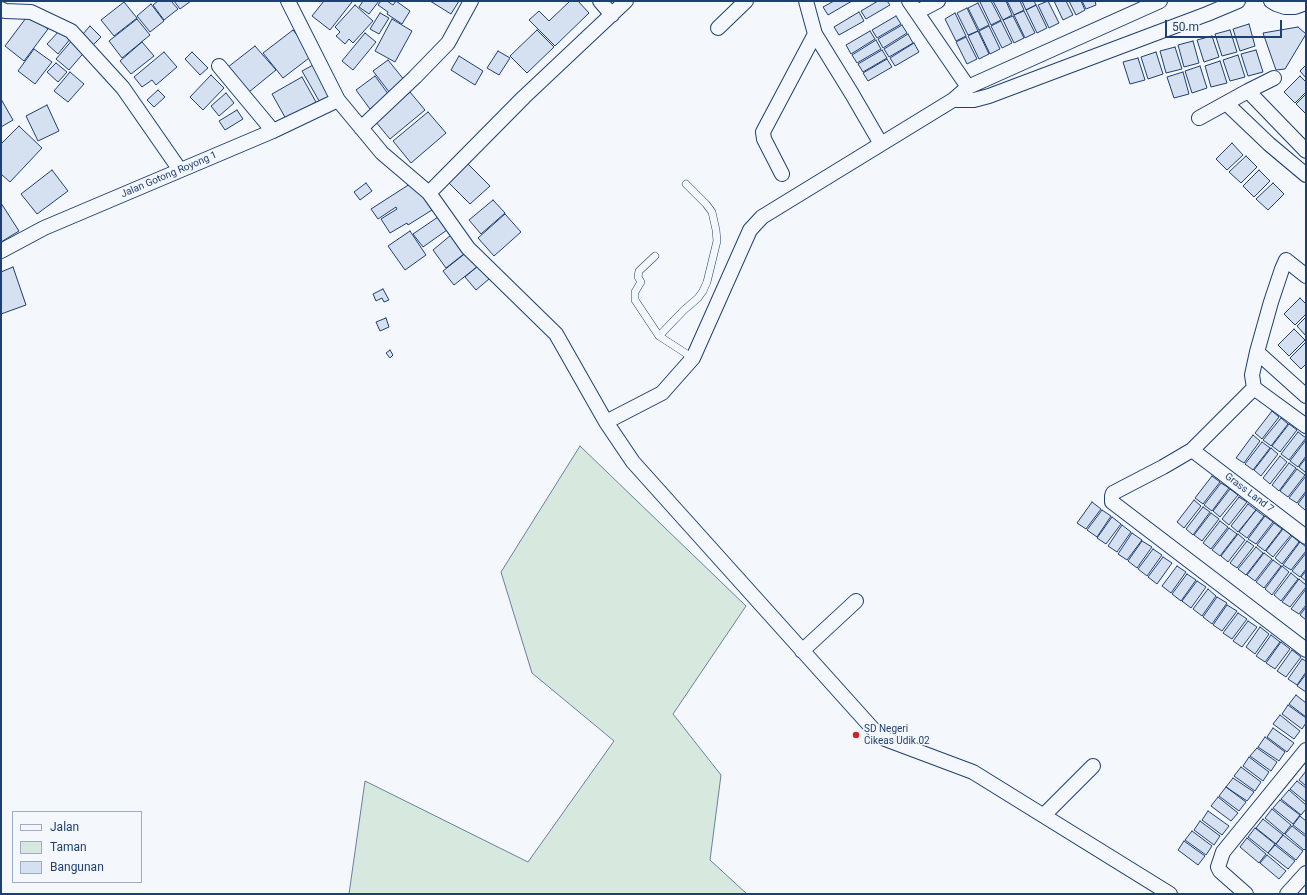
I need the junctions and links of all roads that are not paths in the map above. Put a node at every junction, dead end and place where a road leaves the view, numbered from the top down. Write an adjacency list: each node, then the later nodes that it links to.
1 (288, 1): 21 (street)
2 (471, 1): 25 (street)
3 (600, 1): 14 (street)
4 (626, 1): 14 (street)
5 (746, 1): 15 (street)
6 (806, 1): 16 (street)
7 (938, 1): 12 (street)
8 (1160, 1): 19 (street)
9 (1238, 1): 22 (street)
10 (1272, 1): 11 (street)
11 (1306, 3)
12 (913, 6): 19 (street)
13 (1, 9): 29 (street)
14 (612, 14): 33 (street)
15 (718, 28)
16 (815, 34): 27 (street); 30 (street)
17 (219, 66): 26 (street)
18 (1274, 78): 20 (street)
19 (968, 87): 22 (street)
20 (1248, 91): 23 (street); 28 (street)
21 (338, 100): 25 (street); 26 (street, Jalan Gotong Royong 1)
22 (953, 100): 27 (street)
23 (1226, 103): 24 (street); 31 (street)
24 (1199, 118)
25 (361, 128): 33 (street)
26 (273, 131): 29 (street, Jalan Gotong Royong 1)
27 (881, 144): 39 (street)
28 (1306, 151)
29 (180, 170): 34 (street, Jalan Gotong Royong 1)
30 (782, 174)
31 (1306, 175)
32 (686, 184): 37 (lane)
33 (429, 193): 42 (street)
34 (1, 251)
35 (655, 256): 37 (lane)
36 (1306, 276): 38 (street)
37 (660, 336): 39 (lane)
38 (1257, 352): 40 (street); 41 (street)
39 (694, 358): 42 (street)
40 (1254, 388): 43 (street); 44 (street)
41 (1306, 396)
42 (606, 422): 48 (street)
43 (1306, 426)
44 (1192, 450): 45 (street, Grass Land 7); 47 (street)
45 (1306, 537)
46 (856, 601): 48 (street)
47 (1306, 650)
48 (802, 651): 51 (street)
49 (1306, 750): 54 (street)
50 (1093, 766): 51 (street)
51 (1044, 815): 53 (street)
52 (1306, 873): 55 (street)
53 (1170, 894)
54 (1246, 894)
55 (1287, 894)

